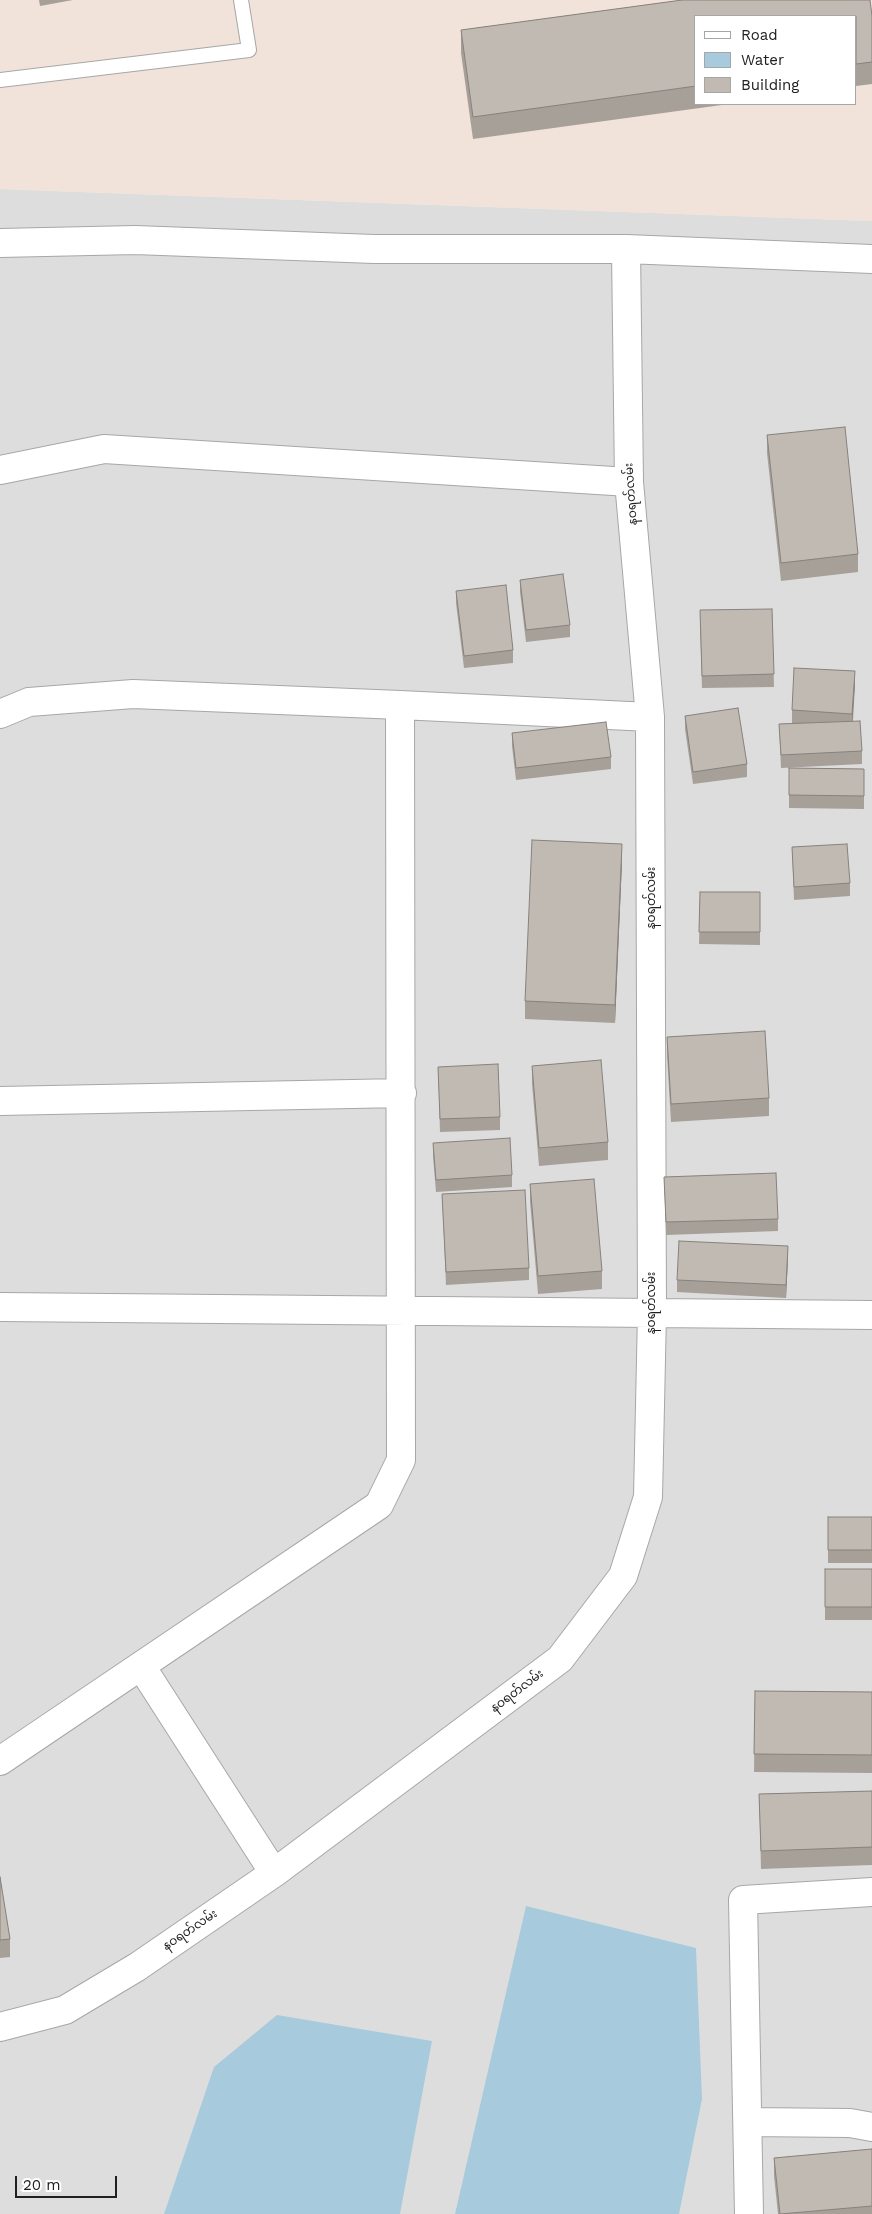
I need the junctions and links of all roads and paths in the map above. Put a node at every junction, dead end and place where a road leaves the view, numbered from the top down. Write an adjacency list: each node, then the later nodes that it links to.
1 (241, 0): 2 (lane)
2 (0, 80)
3 (0, 243): 4 (street)
4 (626, 249): 5 (street); 7 (street, နဝရတ်လမ်း)
5 (872, 259)
6 (0, 470): 7 (street)
7 (629, 482): 10 (street, နဝရတ်လမ်း)
8 (400, 705): 9 (street); 10 (street); 11 (street)
9 (0, 714)
10 (650, 718): 15 (street, နဝရတ်လမ်း)
11 (402, 1093): 12 (street); 14 (street)
12 (0, 1101)
13 (0, 1307): 14 (street)
14 (402, 1311): 15 (street); 17 (street)
15 (652, 1314): 16 (street); 19 (street, နဝရတ်လမ်း)
16 (872, 1315)
17 (140, 1666): 18 (street); 19 (street)
18 (0, 1761)
19 (274, 1873): 21 (street, နဝရတ်လမ်း)
20 (872, 1892): 22 (street)
21 (0, 2027)
22 (748, 2122): 23 (street); 24 (street)
23 (872, 2127)
24 (749, 2214)

